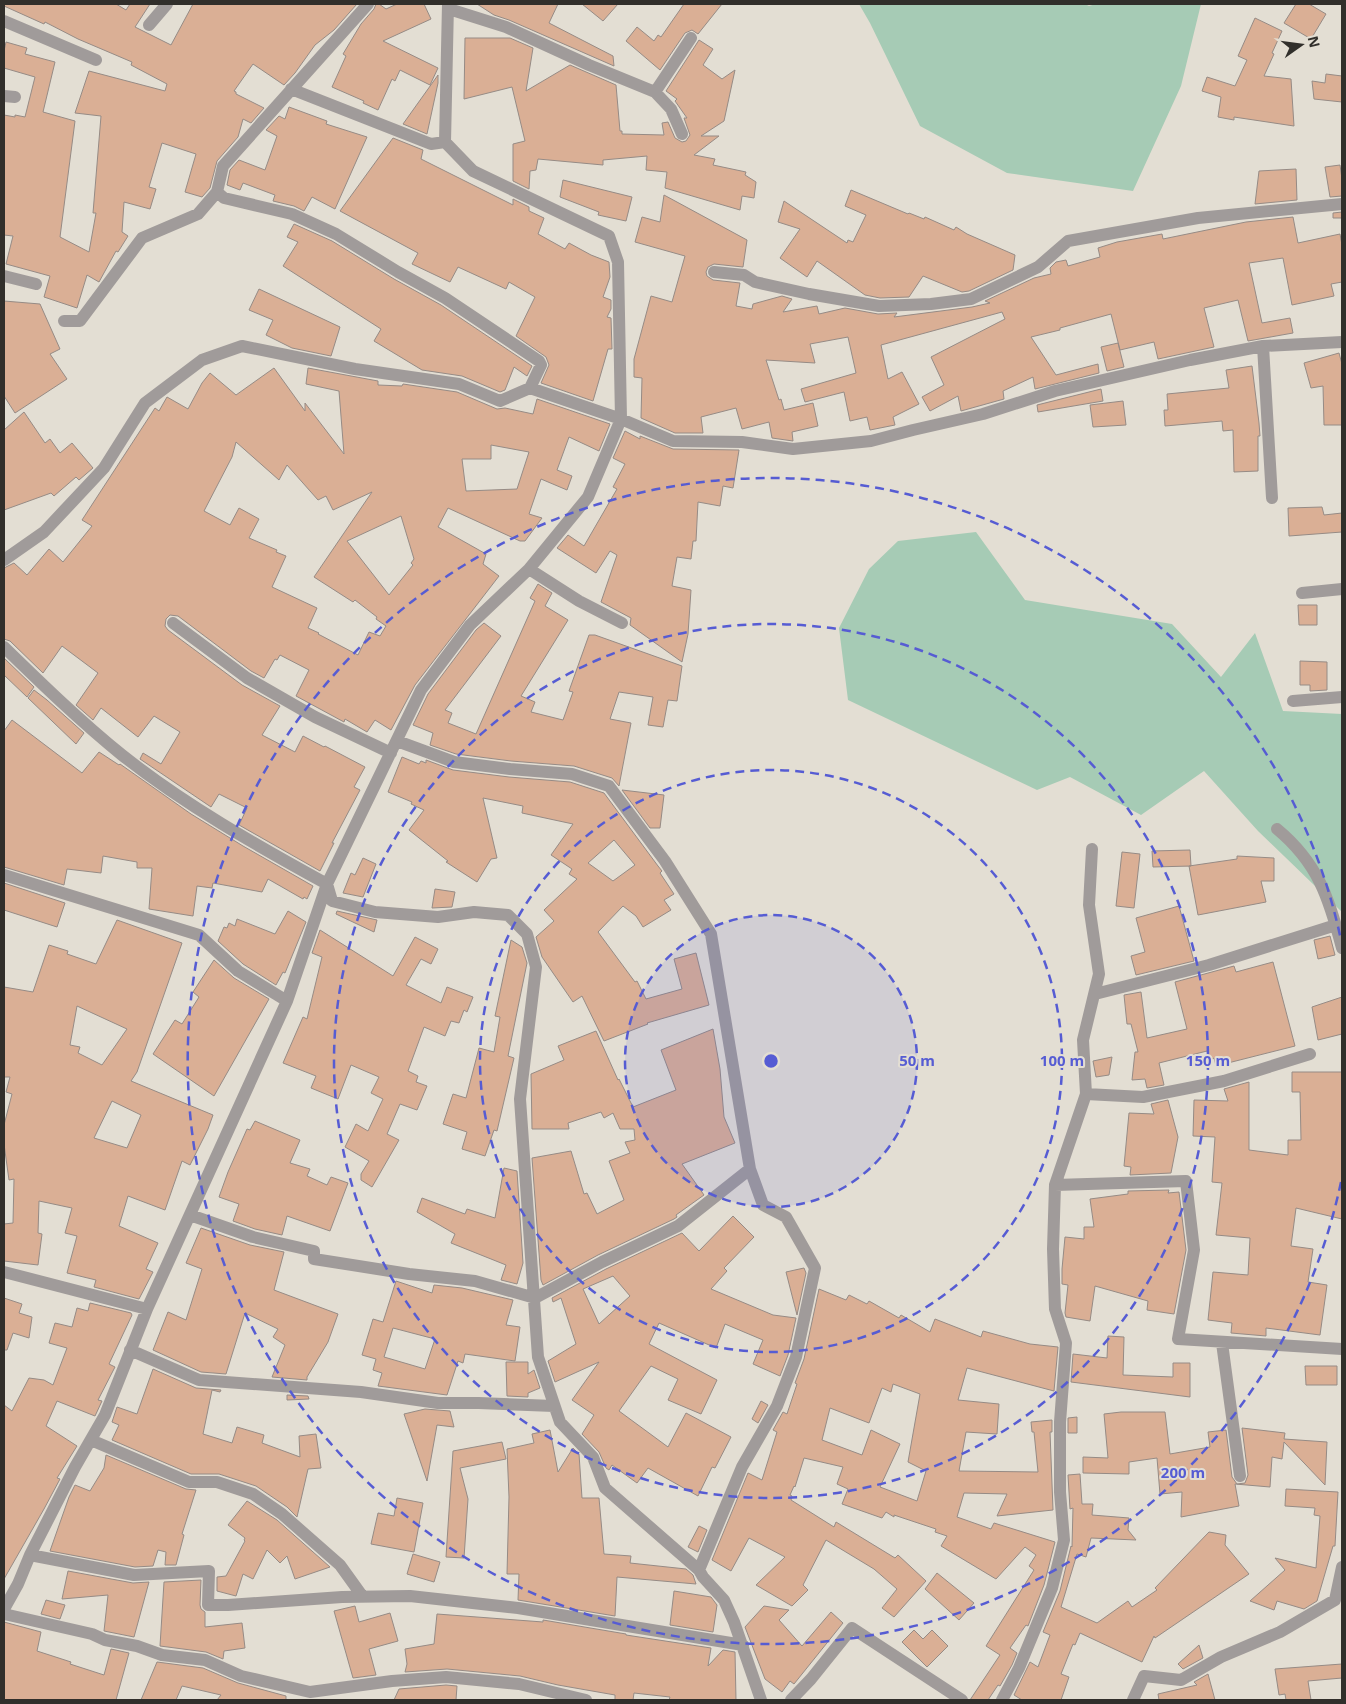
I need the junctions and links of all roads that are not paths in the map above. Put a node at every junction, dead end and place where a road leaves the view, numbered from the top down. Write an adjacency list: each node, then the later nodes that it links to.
1 (167, 4): 5 (street)
2 (368, 4): 8 (street)
3 (448, 6): 9 (street); 11 (street)
4 (4, 21): 7 (street)
5 (149, 25)
6 (691, 38): 9 (street)
7 (96, 60)
8 (291, 89): 11 (street); 12 (street)
9 (655, 92): 10 (street)
10 (682, 134)
11 (445, 142): 21 (street)
12 (217, 192): 17 (street); 20 (street)
13 (1342, 204): 14 (street)
14 (714, 272)
15 (4, 276): 16 (street)
16 (36, 284)
17 (64, 321)
18 (1342, 342): 19 (street)
19 (1263, 346): 21 (street); 22 (street)
20 (530, 388): 21 (street); 23 (street)
21 (621, 419): 24 (street)
22 (1272, 498)
23 (4, 560)
24 (529, 568): 28 (street); 32 (street)
25 (1342, 589): 26 (street)
26 (1302, 593)
27 (173, 622): 33 (street)
28 (622, 623)
29 (4, 647): 37 (street)
30 (1342, 697): 31 (street)
31 (1293, 701)
32 (397, 741): 33 (street); 44 (street)
33 (391, 753): 37 (street)
34 (1277, 829): 38 (street)
35 (1092, 849): 40 (street)
36 (4, 875): 41 (street)
37 (327, 884): 41 (street); 48 (street)
38 (1336, 925): 39 (street); 40 (street)
39 (1342, 948)
40 (1094, 994): 43 (street)
41 (287, 1002): 46 (street)
42 (1310, 1054): 43 (street)
43 (1086, 1094): 45 (street)
44 (750, 1169): 48 (street); 58 (street)
45 (1054, 1185): 50 (street); 68 (street)
46 (190, 1216): 48 (street); 49 (street)
47 (4, 1272): 49 (street)
48 (535, 1298): 53 (street)
49 (147, 1308): 52 (street)
50 (1222, 1343): 51 (street); 55 (street)
51 (1342, 1349)
52 (130, 1350): 53 (street); 54 (street)
53 (554, 1406): 58 (street)
54 (91, 1440): 56 (street); 59 (street)
55 (1240, 1476)
56 (30, 1556): 59 (street); 61 (street)
57 (1342, 1567): 60 (street)
58 (699, 1570): 63 (street)
59 (363, 1596): 63 (street)
60 (1339, 1600): 69 (street)
61 (4, 1609)
62 (4, 1614): 64 (street)
63 (743, 1645): 65 (street)
64 (586, 1700)
65 (760, 1700)
66 (791, 1700): 67 (street)
67 (962, 1700)
68 (1002, 1700)
69 (1134, 1700)

